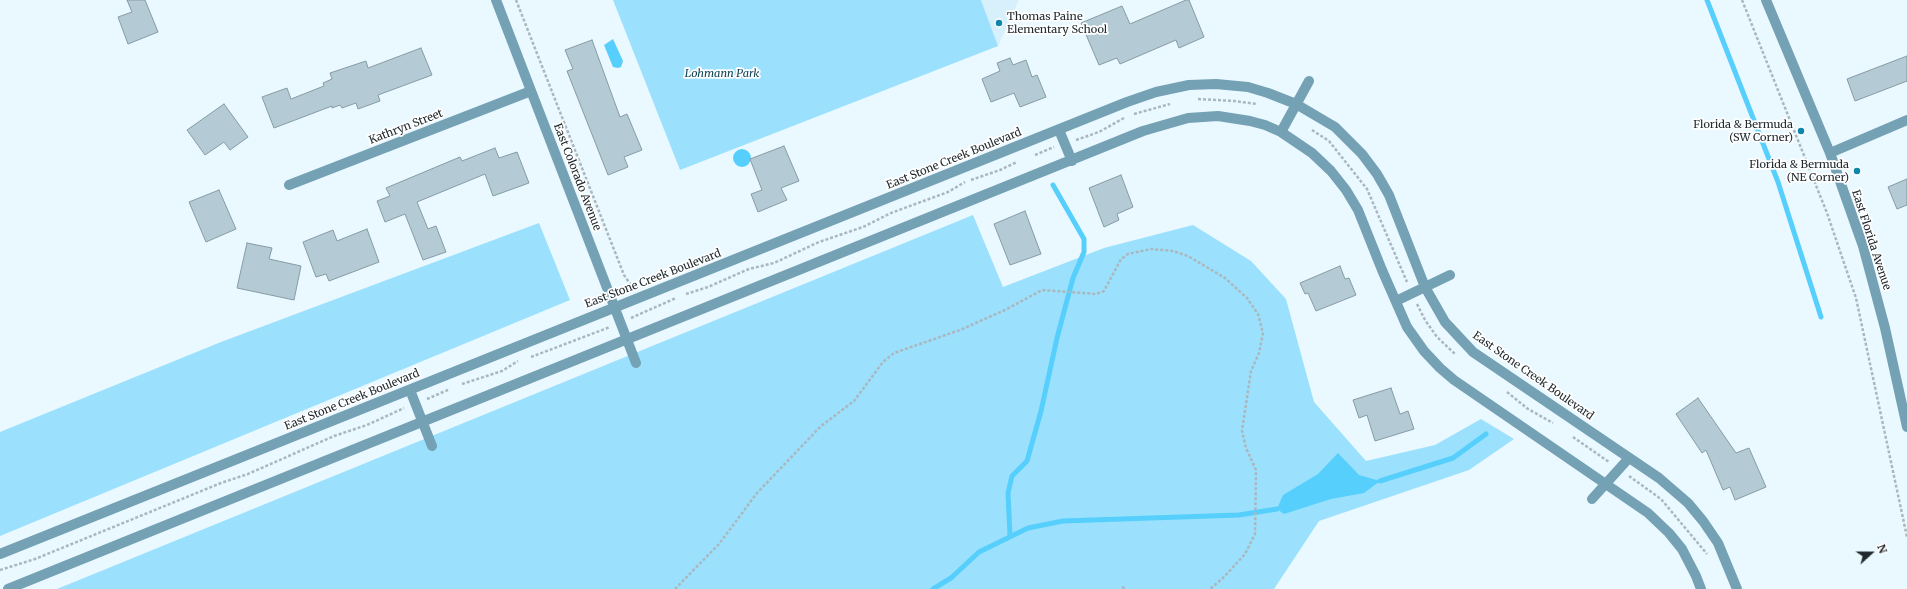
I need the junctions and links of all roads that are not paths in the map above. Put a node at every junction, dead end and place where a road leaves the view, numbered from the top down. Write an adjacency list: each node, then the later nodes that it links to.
1 (496, 0): 4 (street, East Colorado Avenue)
2 (1766, 0): 9 (street, East Florida Avenue)
3 (1309, 81): 5 (street)
4 (531, 91): 11 (street, Kathryn Street); 15 (street, East Colorado Avenue)
5 (1296, 104): 7 (street, East Stone Creek Boulevard); 8 (street); 13 (street, East Stone Creek Boulevard)
6 (1907, 120): 9 (street)
7 (1059, 130): 10 (street); 15 (street, East Stone Creek Boulevard)
8 (1281, 132): 10 (street); 14 (street)
9 (1830, 153): 20 (street, East Florida Avenue)
10 (1072, 160): 16 (street)
11 (289, 185)
12 (1450, 275): 13 (street)
13 (1425, 287): 14 (street); 22 (street, East Stone Creek Boulevard)
14 (1396, 301): 23 (street)
15 (614, 307): 16 (street, East Colorado Avenue); 18 (street, East Stone Creek Boulevard)
16 (627, 339): 17 (street, East Colorado Avenue); 19 (street)
17 (636, 363)
18 (410, 390): 19 (street); 25 (street, East Stone Creek Boulevard)
19 (423, 423): 21 (street); 26 (street)
20 (1907, 427)
21 (432, 446)
22 (1629, 458): 23 (street); 28 (street, East Stone Creek Boulevard)
23 (1607, 484): 24 (street); 27 (street)
24 (1592, 499)
25 (0, 554)
26 (8, 589)
27 (1701, 589)
28 (1737, 589)

